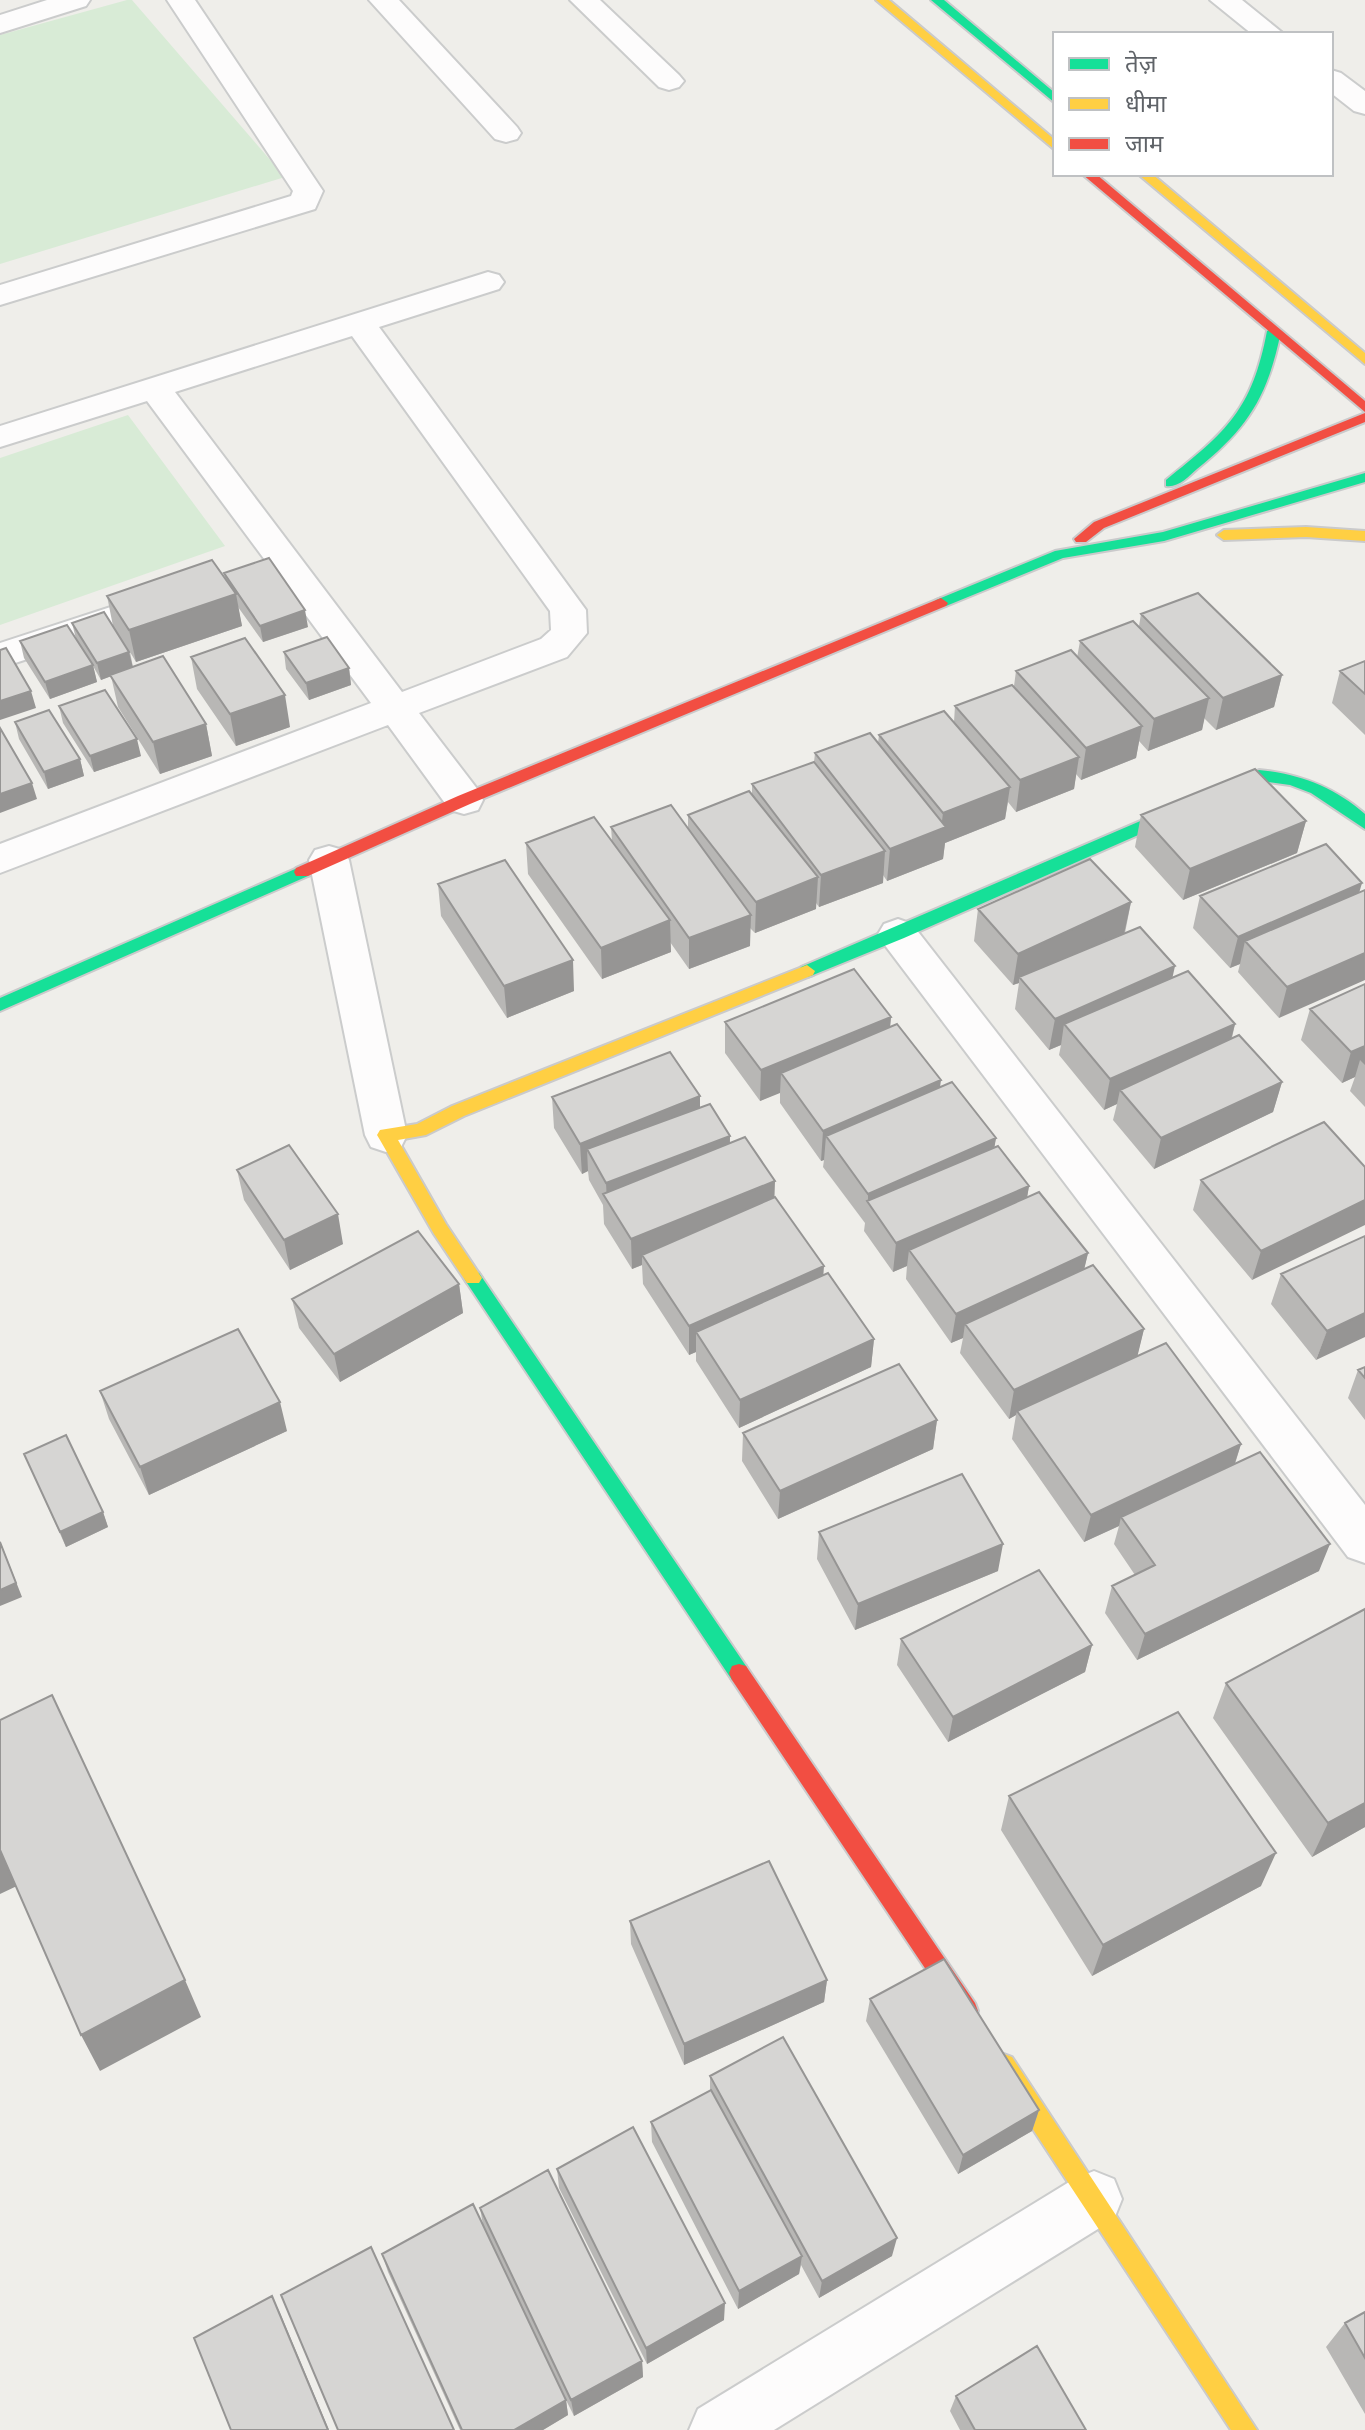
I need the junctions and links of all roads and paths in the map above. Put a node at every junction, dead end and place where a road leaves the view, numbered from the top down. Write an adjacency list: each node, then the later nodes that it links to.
1 (76, 0): 8 (street)
2 (181, 0): 19 (street)
3 (383, 0): 14 (street)
4 (584, 0): 10 (street)
5 (882, 0): 15 (street)
6 (1224, 0): 9 (street)
7 (948, 2): 12 (street)
8 (0, 24)
9 (1267, 32)
10 (669, 81)
11 (1333, 81): 13 (street)
12 (1053, 97)
13 (1365, 105)
14 (506, 133)
15 (1053, 144)
16 (1090, 176): 21 (street)
17 (1146, 176): 22 (street)
18 (488, 282): 20 (street)
19 (0, 295)
20 (359, 323): 23 (street); 34 (street)
21 (1274, 331): 24 (street); 28 (street)
22 (1364, 358)
23 (154, 388): 26 (street); 34 (street)
24 (1365, 408)
25 (1365, 417): 28 (street)
26 (0, 437)
27 (1365, 477): 29 (street)
28 (1138, 510): 31 (street)
29 (1164, 536): 30 (street); 31 (street)
30 (1365, 536)
31 (1060, 554): 35 (street)
32 (194, 592): 33 (street)
33 (0, 656)
34 (396, 710): 35 (street); 37 (street)
35 (464, 800): 38 (street)
36 (1365, 823): 39 (street)
37 (0, 859)
38 (329, 860): 40 (street); 41 (street)
39 (898, 934): 41 (street); 42 (street)
40 (0, 1005)
41 (386, 1135): 43 (street)
42 (1365, 1542)
43 (978, 2027)
44 (996, 2053): 45 (street)
45 (1094, 2199): 46 (street); 47 (street)
46 (719, 2430)
47 (1245, 2430)

